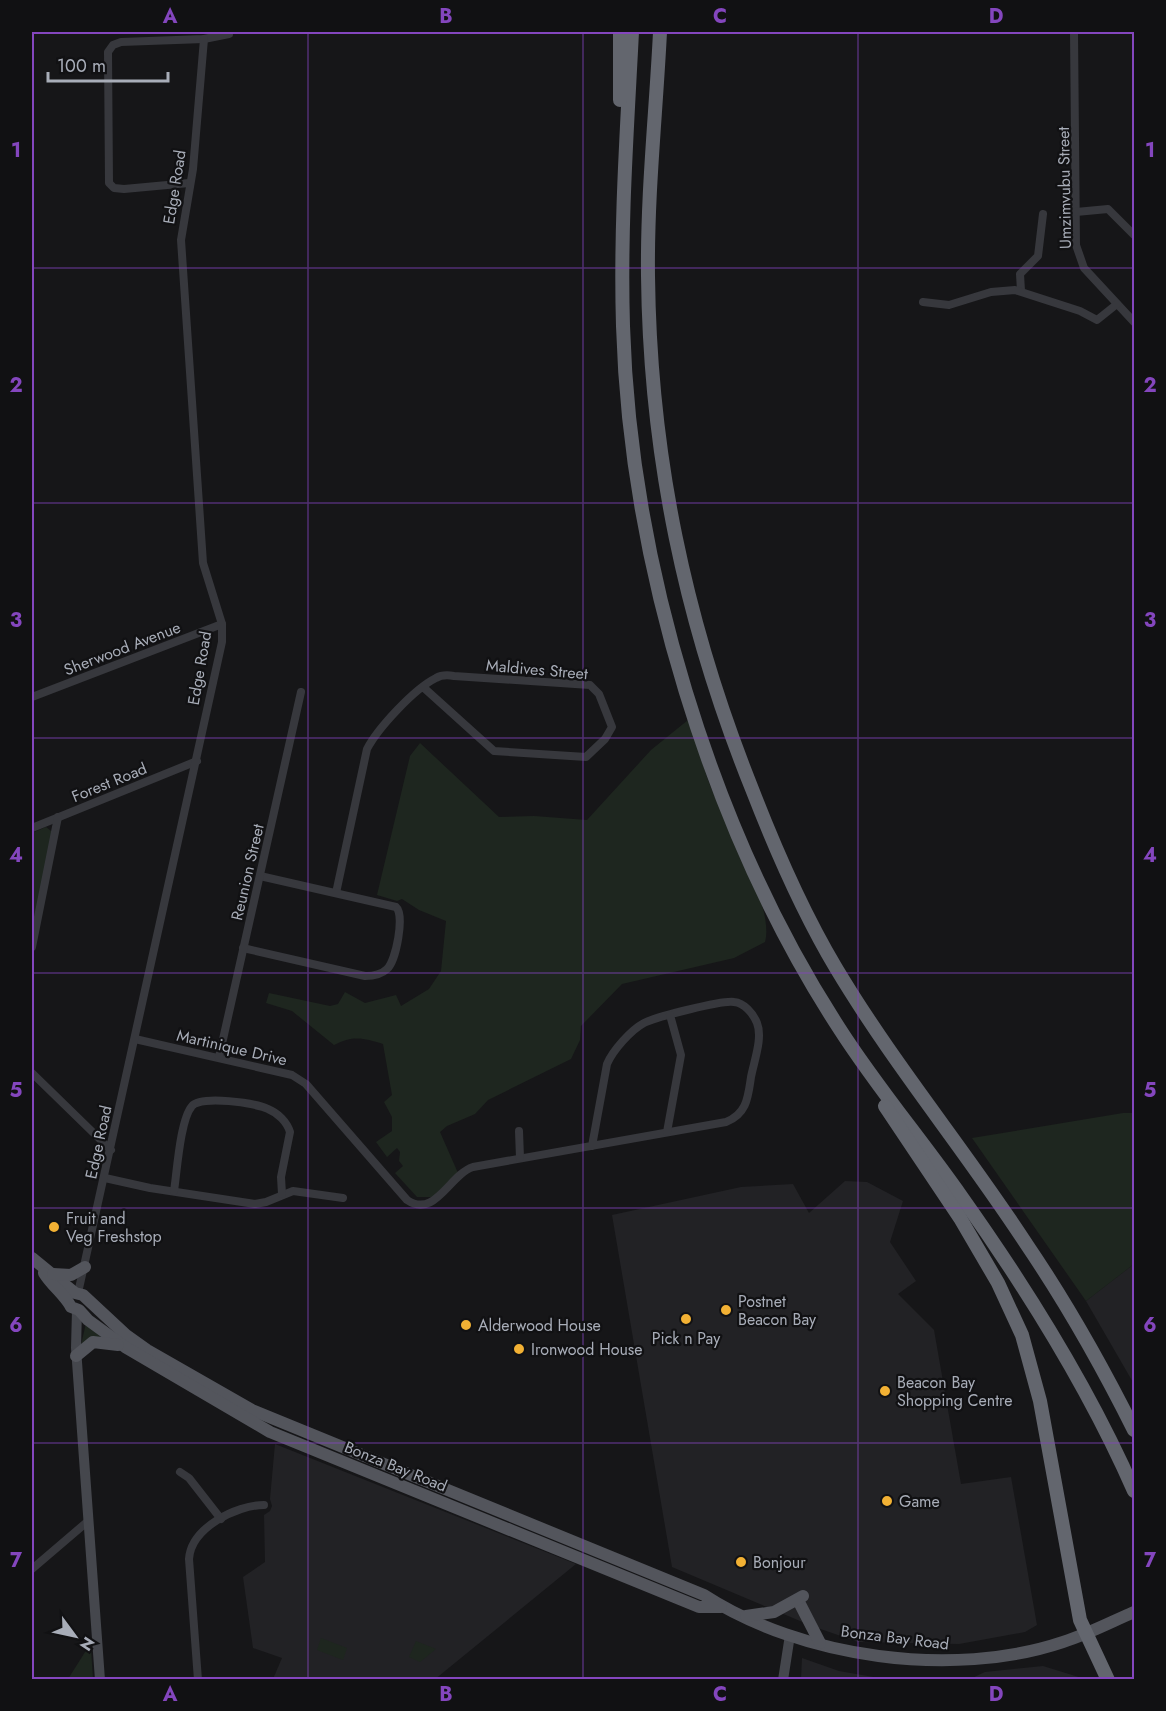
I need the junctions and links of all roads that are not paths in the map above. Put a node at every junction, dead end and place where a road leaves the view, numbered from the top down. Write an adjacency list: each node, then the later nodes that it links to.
1 (620, 32): 9 (highway)
2 (632, 32): 9 (highway)
3 (660, 32): 13 (highway)
4 (669, 32): 13 (highway)
5 (1074, 32): 10 (street, Umzimvubu Street)
6 (229, 34): 7 (street)
7 (204, 39): 8 (street, Edge Road); 8 (street)
8 (189, 183): 18 (street, Edge Road)
9 (623, 192): 33 (highway)
10 (1076, 212): 12 (street); 16 (street, Umzimvubu Street)
11 (1043, 214): 14 (street)
12 (1134, 235)
13 (648, 276): 49 (highway)
14 (1022, 291): 15 (street); 16 (street)
15 (923, 302)
16 (1118, 303): 17 (street, Umzimvubu Street)
17 (1134, 322)
18 (222, 624): 21 (street, Sherwood Avenue); 22 (street, Edge Road)
19 (423, 687): 19 (street, Maldives Street); 26 (street, Maldives Street)
20 (301, 693): 25 (street, Reunion Street)
21 (32, 696)
22 (197, 761): 23 (street, Forest Road); 30 (street, Edge Road)
23 (58, 817): 24 (street, Forest Road); 27 (street)
24 (32, 828)
25 (260, 876): 26 (street); 28 (street, Reunion Street)
26 (336, 892): 28 (street)
27 (32, 947)
28 (243, 948): 31 (street, Reunion Street)
29 (670, 1015): 35 (street); 35 (street); 36 (street)
30 (135, 1039): 31 (street, Martinique Drive); 37 (street, Edge Road)
31 (219, 1057): 38 (street, Martinique Drive)
32 (32, 1073): 37 (street)
33 (871, 1076): 51 (highway); 59 (highway)
34 (519, 1131): 38 (street)
35 (667, 1132): 36 (street)
36 (592, 1146): 38 (street)
37 (111, 1150): 39 (street, Edge Road)
38 (520, 1158)
39 (105, 1178): 40 (street); 44 (street, Edge Road)
40 (174, 1191): 41 (street); 41 (street)
41 (282, 1194): 42 (street)
42 (343, 1198)
43 (32, 1258): 45 (main road, Bonza Bay Road)
44 (86, 1267): 45 (main road); 46 (street, Edge Road)
45 (45, 1271): 46 (main road, Bonza Bay Road)
46 (76, 1302): 47 (main road, Bonza Bay Road); 48 (street, Edge Road); 56 (main road, Bonza Bay Road)
47 (125, 1347): 48 (main road); 56 (main road, Bonza Bay Road)
48 (76, 1352): 54 (street, Edge Road)
49 (1134, 1430)
50 (180, 1472): 53 (street)
51 (1134, 1491)
52 (264, 1505): 53 (street)
53 (221, 1519): 63 (street)
54 (87, 1522): 55 (street); 62 (street, Edge Road)
55 (32, 1569)
56 (722, 1607): 58 (main road, Bonza Bay Road)
57 (1134, 1612): 59 (main road, Bonza Bay Road)
58 (745, 1617): 60 (main road, Bonza Bay Road); 61 (main road)
59 (1084, 1634): 61 (main road, Bonza Bay Road); 65 (highway)
60 (790, 1635): 61 (main road, Bonza Bay Road); 64 (street)
61 (820, 1643)
62 (100, 1680)
63 (198, 1680)
64 (783, 1680)
65 (1108, 1680)

